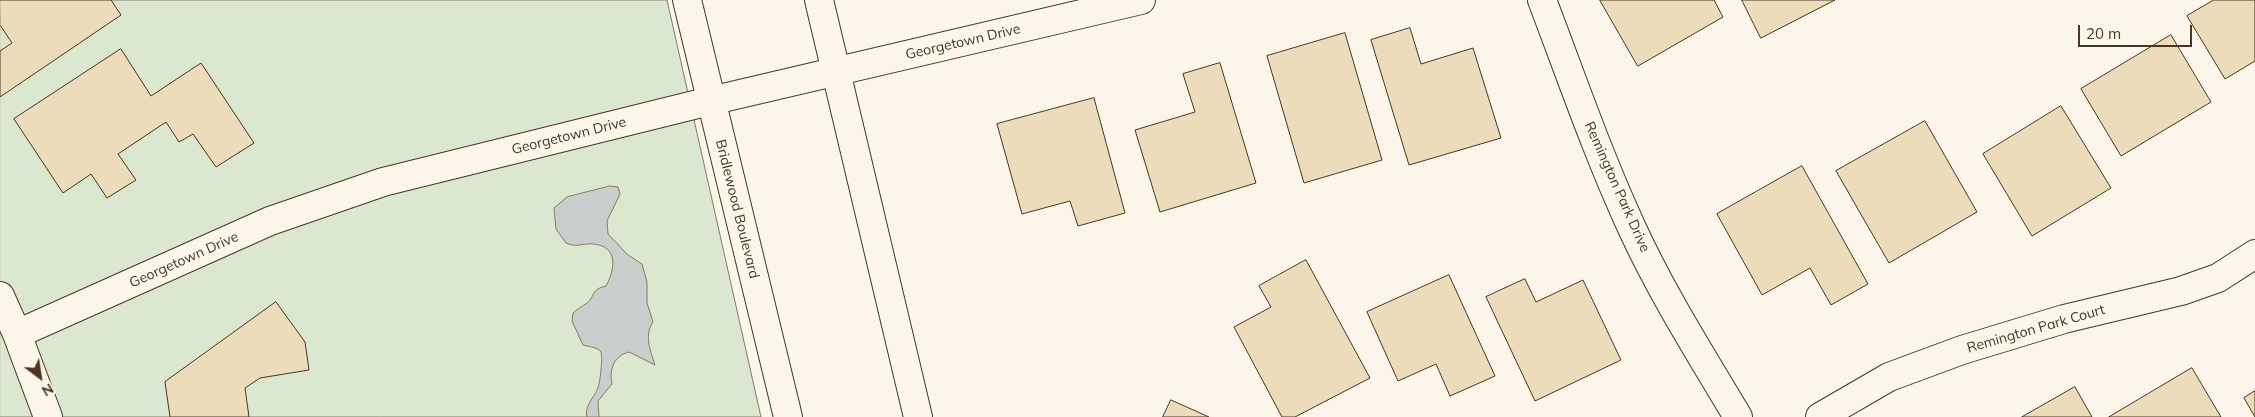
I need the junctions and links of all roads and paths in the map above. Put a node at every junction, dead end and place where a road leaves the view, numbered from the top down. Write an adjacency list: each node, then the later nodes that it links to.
1 (687, 0): 6 (street, Bridlewood Boulevard)
2 (818, 0): 5 (street)
3 (1141, 0): 5 (street, Georgetown Drive)
4 (1542, 0): 13 (street, Remington Park Drive)
5 (835, 72): 6 (street, Georgetown Drive); 12 (street)
6 (710, 101): 9 (street, Georgetown Drive); 11 (street, Bridlewood Boulevard)
7 (2255, 254): 14 (street, Remington Park Court)
8 (0, 296): 9 (street)
9 (17, 334): 10 (street)
10 (48, 417)
11 (788, 417)
12 (918, 417)
13 (1738, 417)
14 (1820, 417)

